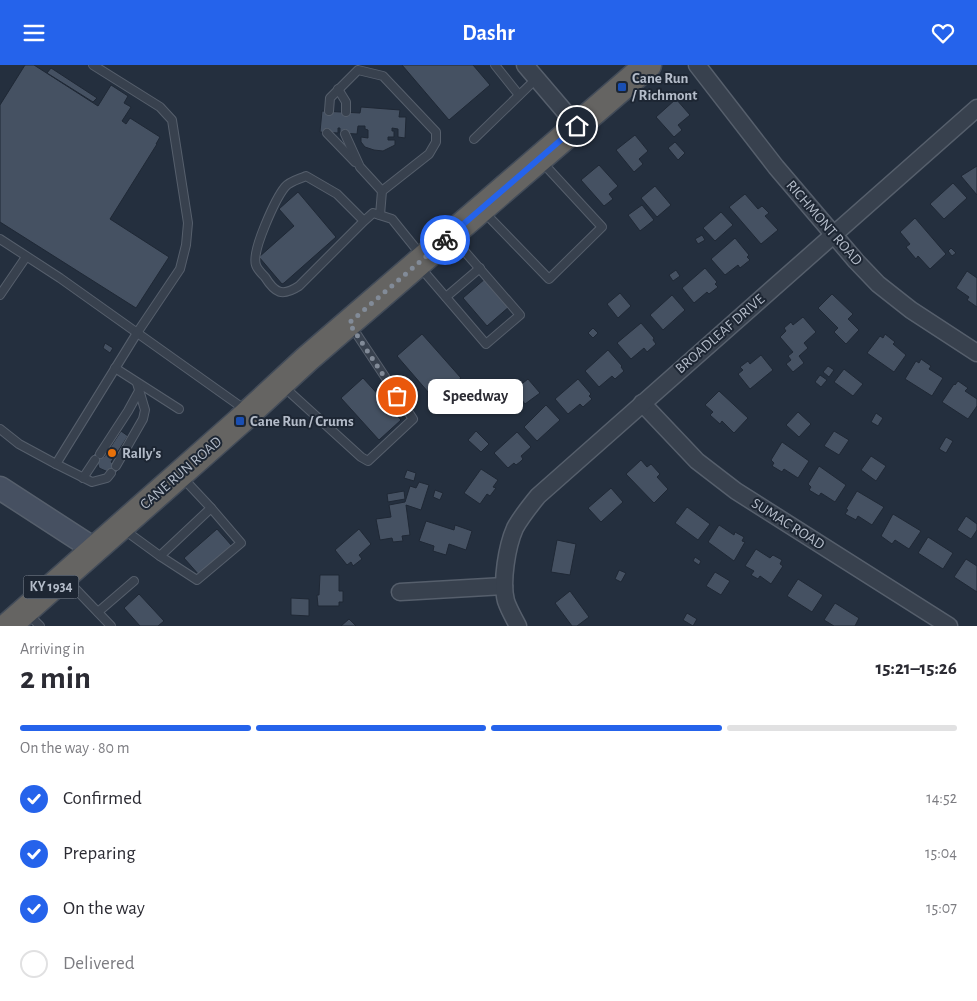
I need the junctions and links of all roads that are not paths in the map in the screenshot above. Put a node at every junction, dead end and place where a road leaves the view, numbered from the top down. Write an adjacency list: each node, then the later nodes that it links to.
1 (93, 65): 31 (lane)
2 (495, 65): 8 (lane)
3 (526, 65): 6 (street)
4 (648, 65): 12 (highway, CANE RUN ROAD / KY 1934)
5 (697, 65): 22 (street, RICHMONT ROAD)
6 (537, 78): 8 (lane); 12 (street)
7 (338, 89): 10 (lane); 11 (lane); 18 (lane)
8 (519, 95): 15 (lane)
9 (977, 108): 22 (street, BROADLEAF DRIVE)
10 (328, 111)
11 (346, 112)
12 (577, 126): 16 (highway, CANE RUN ROAD / KY 1934)
13 (327, 133): 17 (lane)
14 (345, 133): 17 (lane)
15 (474, 139)
16 (539, 159): 19 (highway, CANE RUN ROAD / KY 1934); 19 (lane)
17 (360, 167): 18 (lane)
18 (382, 191): 20 (lane)
19 (481, 209): 23 (highway, CANE RUN ROAD / KY 1934)
20 (380, 215): 21 (lane); 26 (lane)
21 (364, 221): 21 (lane)
22 (834, 234): 32 (street, RICHMONT ROAD); 36 (street, BROADLEAF DRIVE)
23 (451, 235): 26 (highway, CANE RUN ROAD / KY 1934); 27 (lane)
24 (0, 239): 25 (lane)
25 (26, 257): 28 (lane); 31 (lane)
26 (420, 261): 29 (lane); 30 (highway, CANE RUN ROAD / KY 1934)
27 (480, 268): 29 (lane); 29 (lane)
28 (0, 295)
29 (446, 297)
30 (349, 323): 34 (highway, CANE RUN ROAD / KY 1934); 34 (lane)
31 (137, 333): 33 (lane); 38 (lane)
32 (977, 353)
33 (115, 368): 35 (lane); 40 (lane)
34 (281, 383): 38 (highway, CANE RUN ROAD / KY 1934)
35 (138, 387): 37 (lane); 41 (lane); 44 (lane)
36 (642, 403): 52 (street, BROADLEAF DRIVE); 58 (street, SUMAC ROAD)
37 (179, 409)
38 (249, 413): 43 (highway, CANE RUN ROAD / KY 1934)
39 (0, 429): 40 (lane)
40 (56, 464): 44 (lane)
41 (116, 466)
42 (112, 473): 44 (lane)
43 (179, 475): 46 (lane); 47 (highway, CANE RUN ROAD / KY 1934)
44 (83, 478)
45 (0, 488): 48 (main road)
46 (211, 508): 49 (lane); 49 (lane)
47 (120, 526): 48 (highway, CANE RUN ROAD / KY 1934); 49 (lane)
48 (94, 549): 50 (highway, CANE RUN ROAD / KY 1934)
49 (160, 556)
50 (63, 576): 54 (lane); 55 (highway, CANE RUN ROAD / KY 1934)
51 (134, 581): 54 (lane)
52 (504, 585): 53 (street); 57 (street)
53 (400, 592)
54 (98, 612): 56 (lane)
55 (24, 621)
56 (111, 626)
57 (518, 626)
58 (949, 626)

